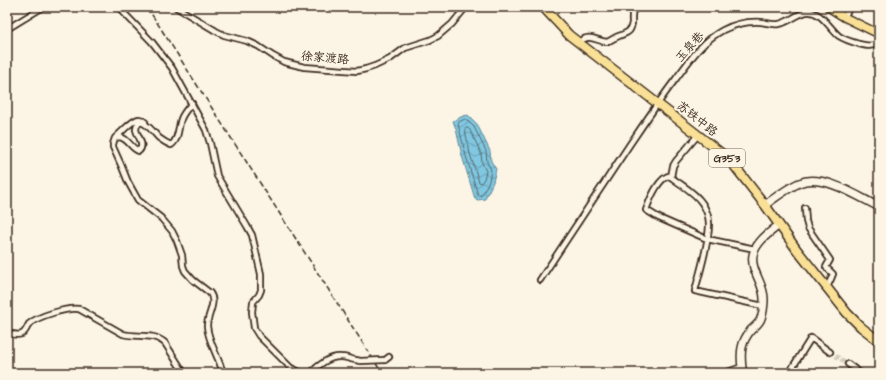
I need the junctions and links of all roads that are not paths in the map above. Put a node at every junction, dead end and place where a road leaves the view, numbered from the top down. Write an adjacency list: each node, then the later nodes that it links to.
1 (43, 7): 10 (street)
2 (120, 7): 14 (street)
3 (176, 7): 4 (street, 徐家渡路)
4 (466, 7)
5 (543, 7): 12 (highway, 苏铁中路 / G353)
6 (636, 7): 12 (street)
7 (828, 7): 9 (main road)
8 (850, 7): 9 (street)
9 (844, 17): 11 (main road)
10 (7, 29)
11 (879, 34)
12 (579, 42): 15 (highway, 苏铁中路 / G353)
13 (879, 43): 15 (street, 玉泉巷)
14 (192, 103): 16 (street); 34 (street)
15 (657, 104): 17 (highway, 苏铁中路 / G353); 26 (street)
16 (148, 125): 18 (street); 18 (street)
17 (698, 135): 19 (street); 20 (highway, 苏铁中路 / G353)
18 (115, 138): 37 (street)
19 (671, 177): 24 (street); 24 (street)
20 (765, 205): 21 (street); 23 (highway, 苏铁中路 / G353)
21 (879, 207)
22 (805, 208): 27 (street)
23 (779, 225): 25 (street); 27 (highway, 苏铁中路 / G353)
24 (707, 239): 25 (street); 28 (street)
25 (755, 249): 28 (street)
26 (540, 280)
27 (827, 287): 30 (highway, 苏铁中路 / G353)
28 (763, 306): 35 (street)
29 (7, 333): 36 (street)
30 (879, 341)
31 (830, 352): 42 (street)
32 (387, 358): 40 (street, bridge)
33 (848, 364): 43 (street)
34 (289, 366): 38 (street); 39 (street)
35 (744, 370): 41 (street)
36 (184, 373)
37 (223, 373)
38 (296, 373)
39 (302, 373)
40 (311, 373)
41 (728, 373)
42 (789, 373)
43 (860, 373)

